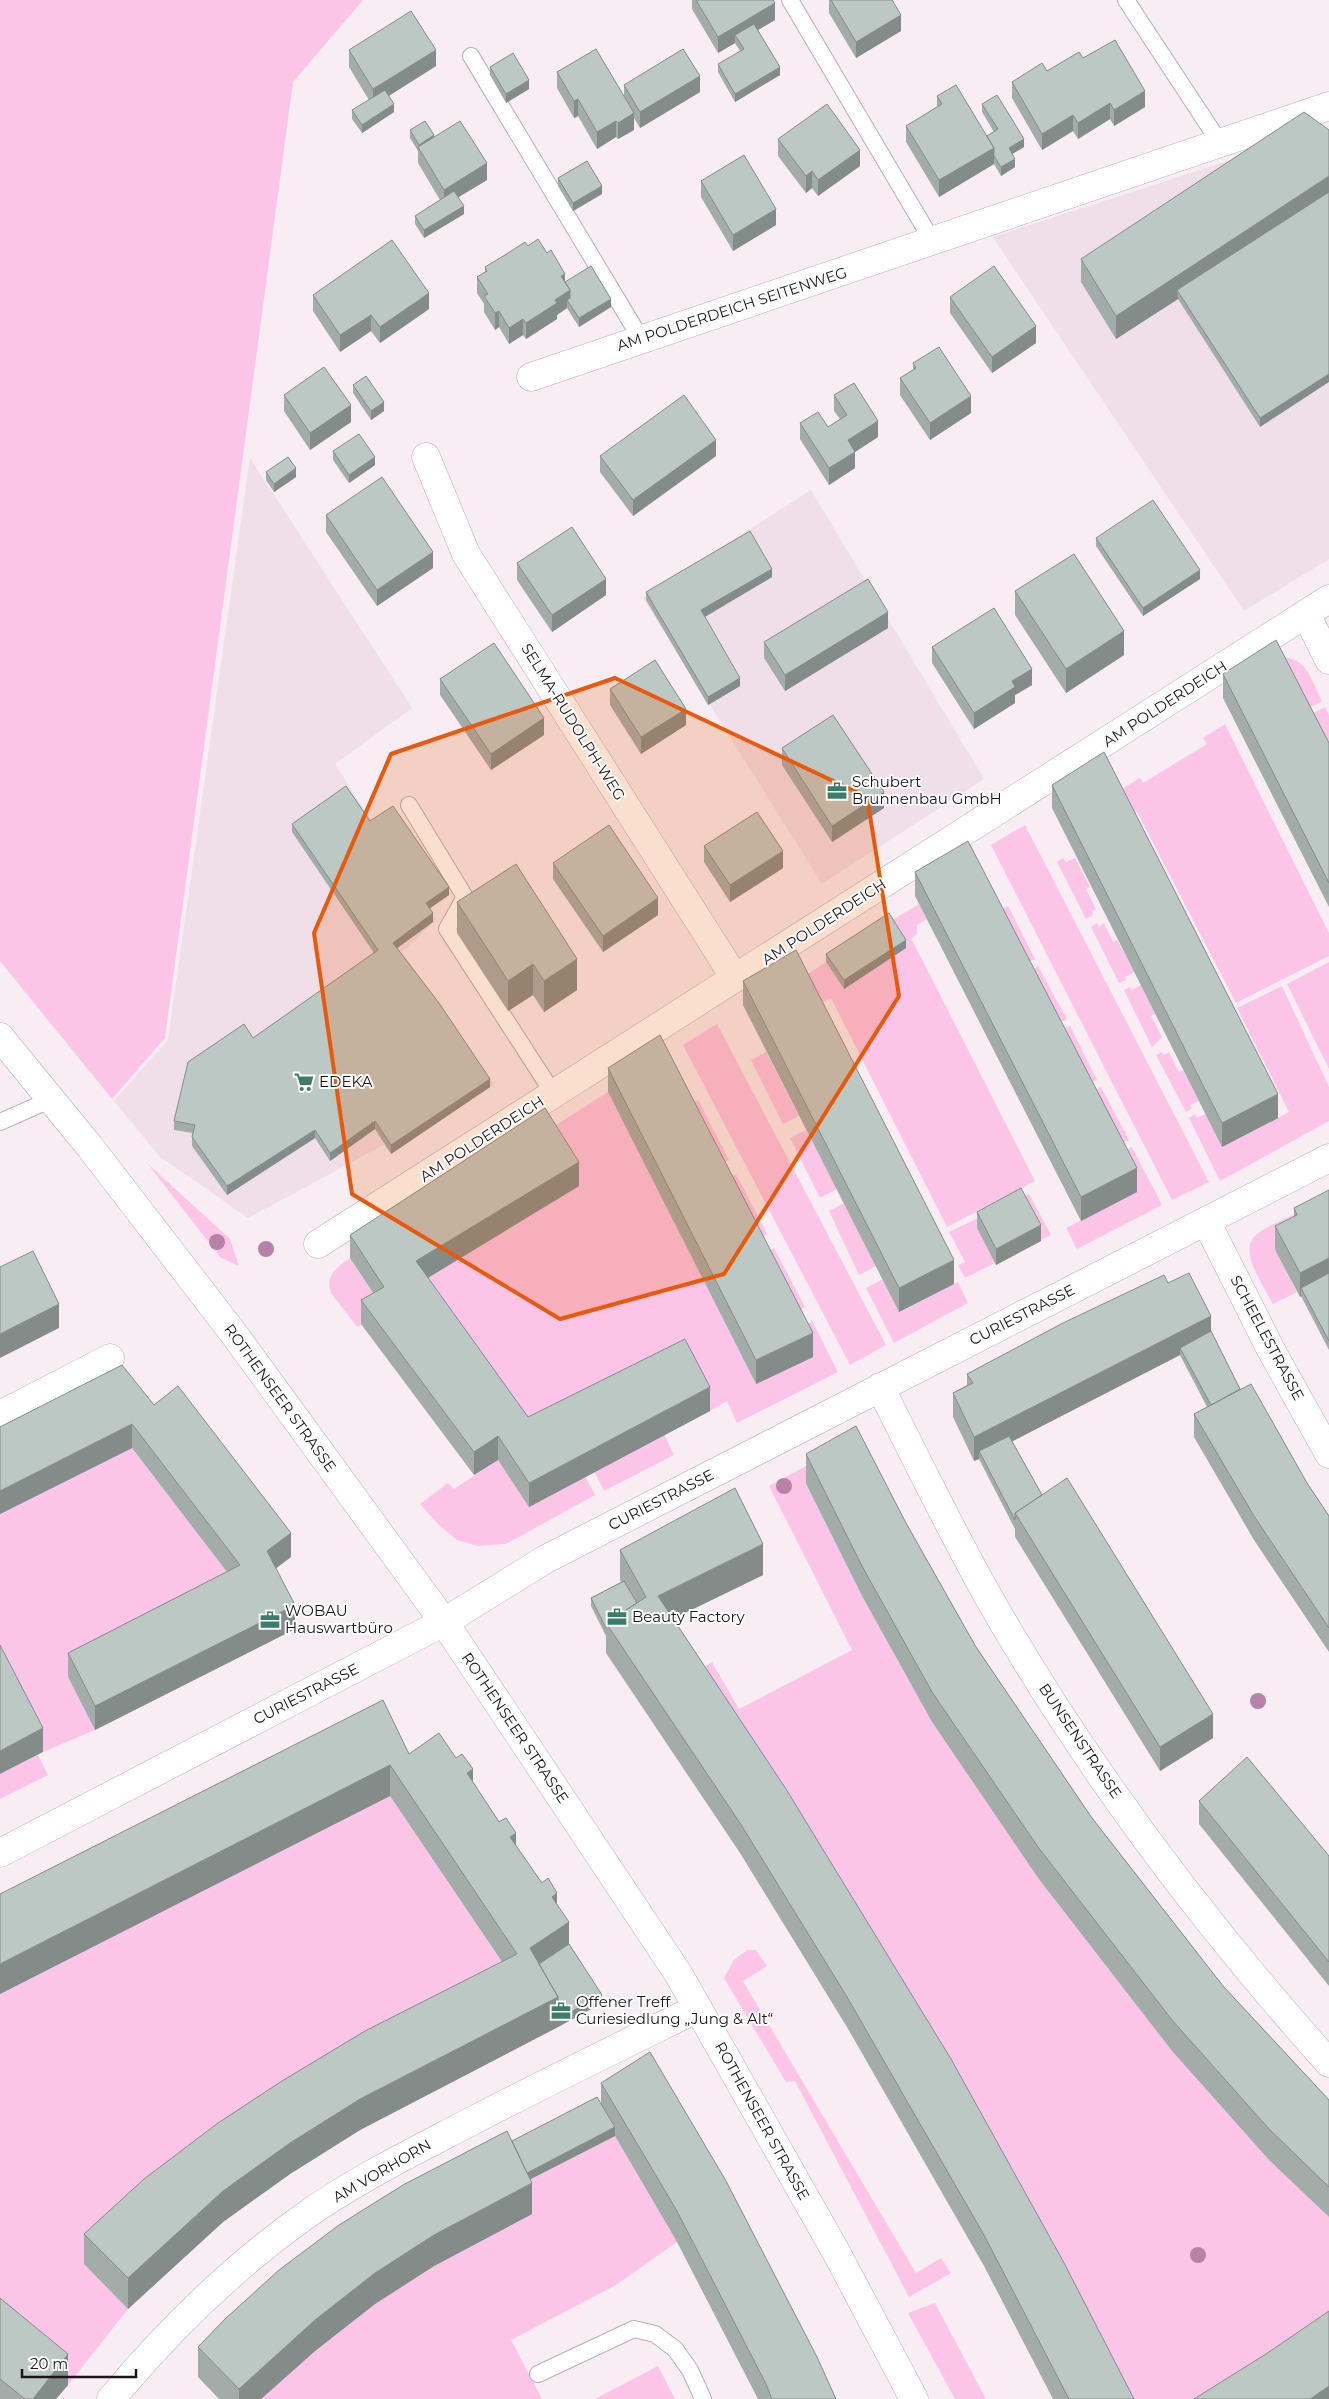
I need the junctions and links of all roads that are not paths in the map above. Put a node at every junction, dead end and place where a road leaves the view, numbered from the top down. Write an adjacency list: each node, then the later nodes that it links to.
1 (790, 0): 6 (lane)
2 (1126, 0): 5 (lane)
3 (471, 56): 7 (lane)
4 (1327, 110): 5 (street, AM POLDERDEICH SEITENWEG)
5 (1220, 144): 6 (street, AM POLDERDEICH SEITENWEG)
6 (933, 242): 7 (street, AM POLDERDEICH SEITENWEG)
7 (641, 339): 8 (street, AM POLDERDEICH SEITENWEG)
8 (531, 377)
9 (426, 457): 14 (street, SELMA-RUDOLPH-WEG)
10 (1329, 599): 11 (street, AM POLDERDEICH)
11 (1306, 614): 12 (street); 14 (street, AM POLDERDEICH)
12 (1329, 660)
13 (409, 805): 16 (lane)
14 (735, 978): 16 (street, AM POLDERDEICH)
15 (0, 1036): 17 (street, ROTHENSEER STRASSE)
16 (553, 1093): 21 (street, AM POLDERDEICH)
17 (52, 1099): 18 (lane); 26 (street, ROTHENSEER STRASSE)
18 (0, 1122)
19 (1329, 1158): 20 (street, CURIESTRASSE)
20 (1206, 1221): 23 (street, CURIESTRASSE); 25 (street, SCHEELESTRASSE)
21 (318, 1244)
22 (110, 1358): 24 (street)
23 (880, 1387): 26 (street, CURIESTRASSE); 29 (street, BUNSENSTRASSE)
24 (0, 1415)
25 (1329, 1454)
26 (444, 1622): 27 (street, CURIESTRASSE); 28 (street, ROTHENSEER STRASSE)
27 (0, 1853)
28 (698, 2008): 31 (street, AM VORHORN); 33 (street, ROTHENSEER STRASSE)
29 (1329, 2062)
30 (538, 2374): 32 (lane)
31 (111, 2399)
32 (703, 2399)
33 (914, 2399)

